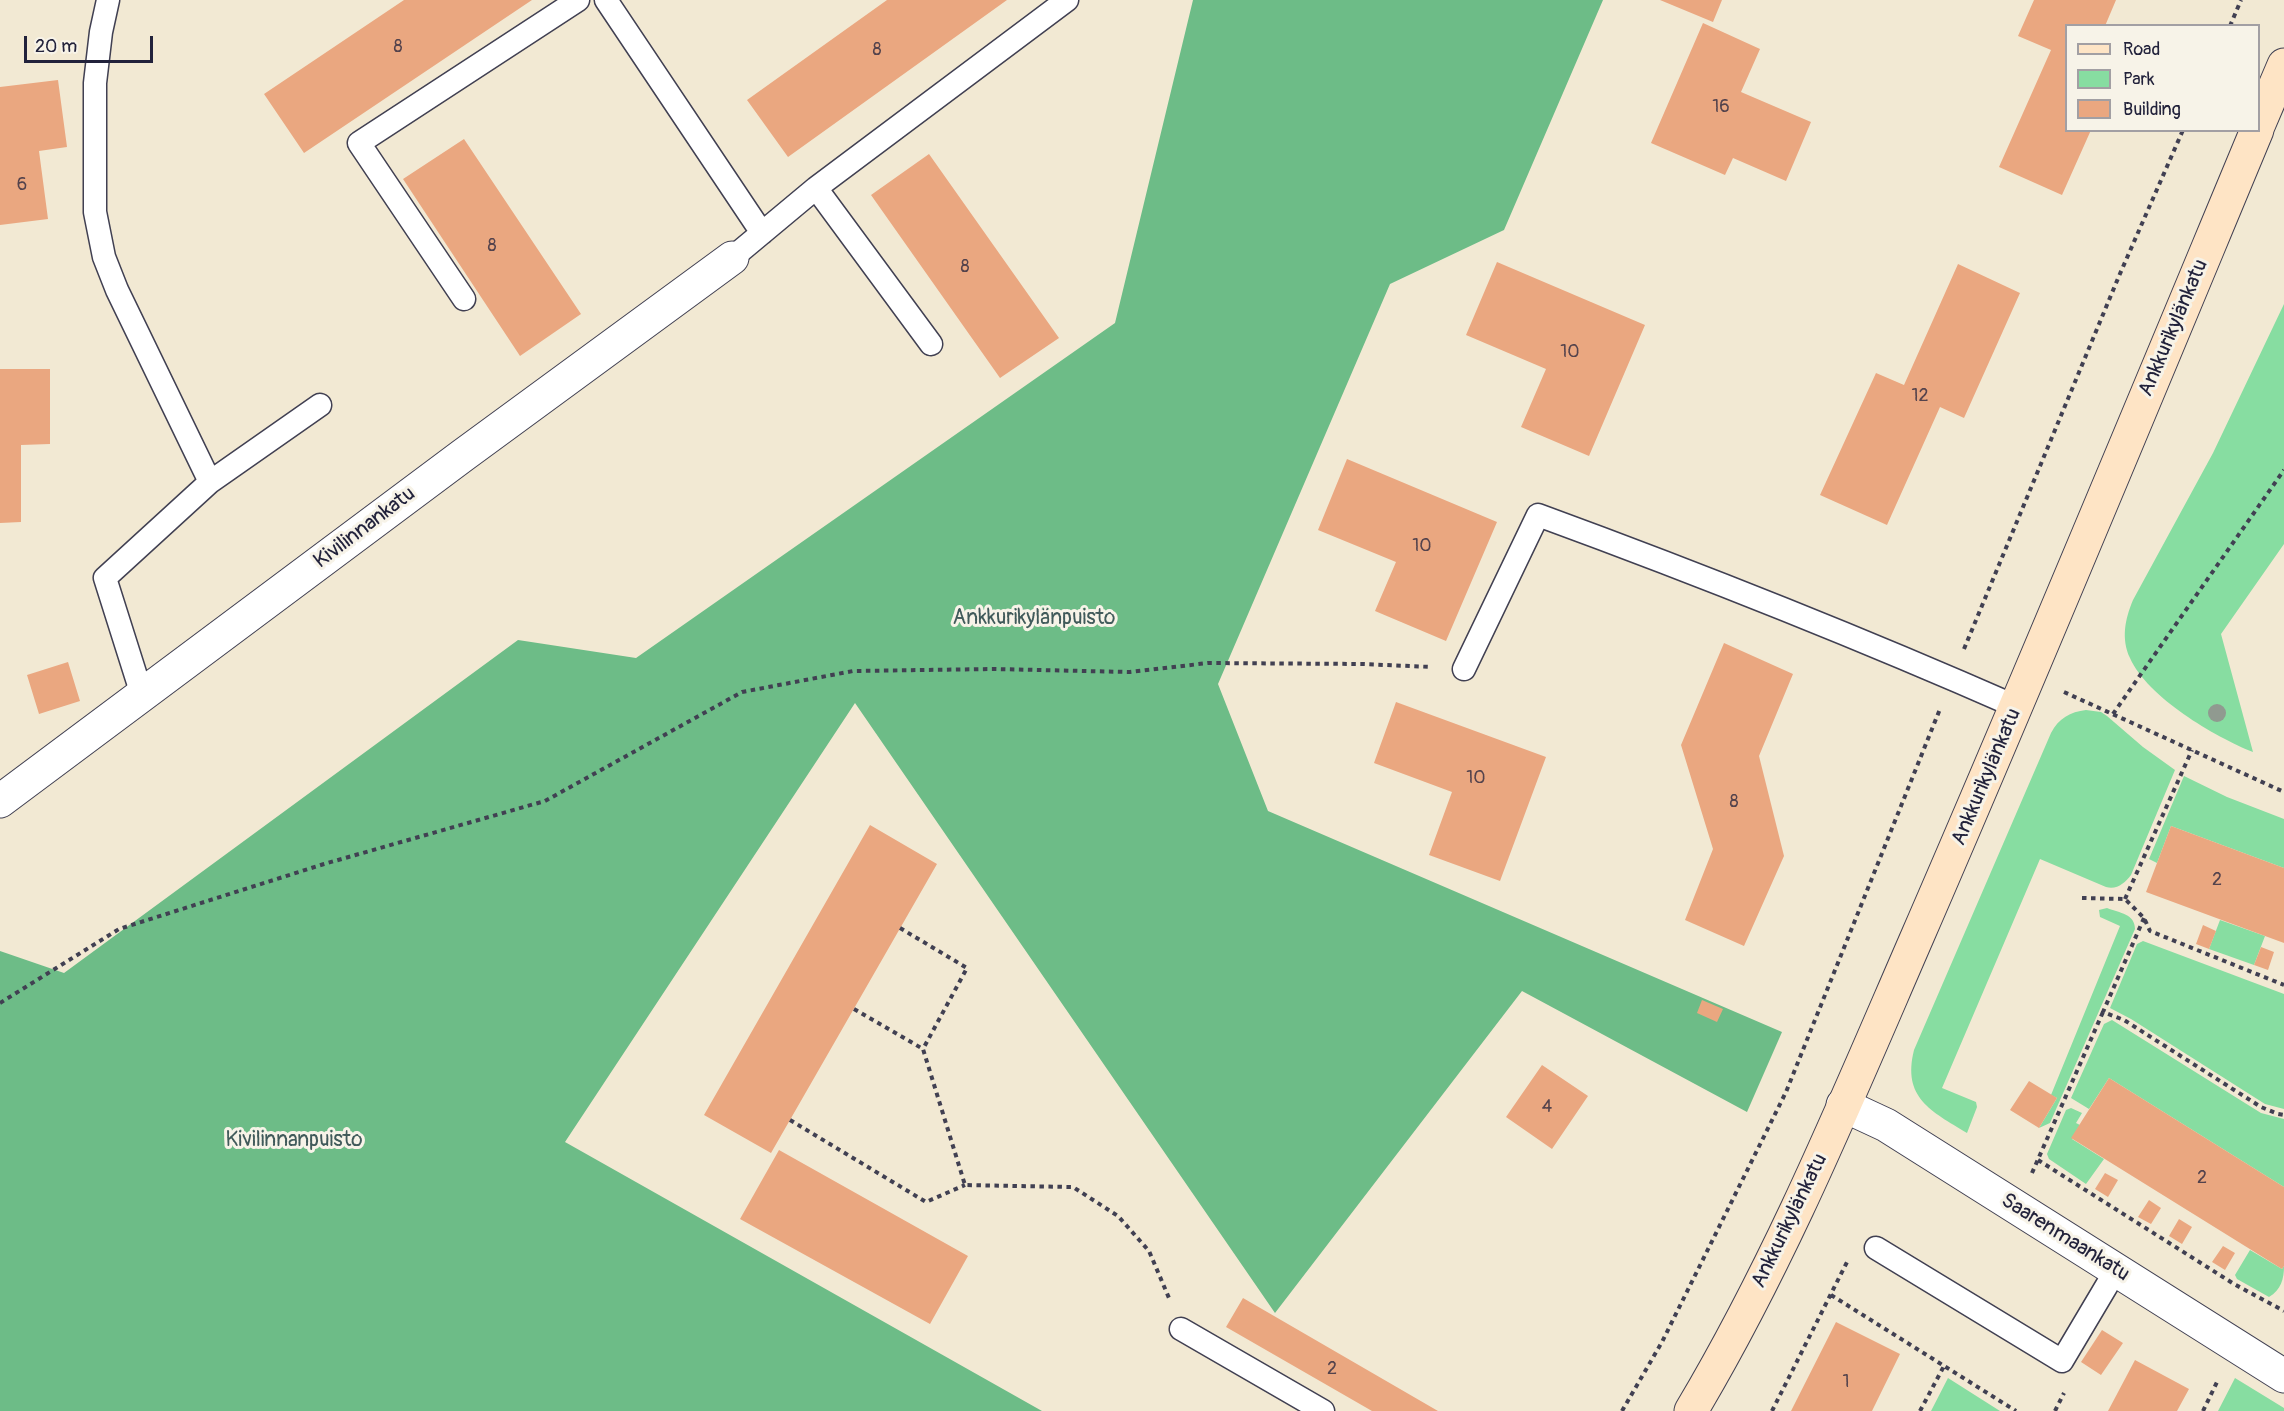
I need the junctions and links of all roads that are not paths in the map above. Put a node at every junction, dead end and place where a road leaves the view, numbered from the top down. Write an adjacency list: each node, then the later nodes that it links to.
1 (108, 0): 14 (lane)
2 (578, 0): 11 (lane)
3 (606, 0): 9 (lane)
4 (1067, 0): 8 (lane)
5 (2284, 65): 6 (street)
6 (2260, 124)
7 (2256, 132): 17 (street, Ankkurikylänkatu)
8 (816, 188): 9 (lane); 12 (lane)
9 (762, 233): 10 (lane)
10 (732, 258): 16 (street, Kivilinnankatu)
11 (464, 299)
12 (931, 344)
13 (320, 405): 14 (lane)
14 (210, 482): 16 (lane)
15 (1464, 669): 17 (lane)
16 (142, 695): 18 (street, Kivilinnankatu)
17 (2017, 707): 19 (street, Ankkurikylänkatu)
18 (0, 801)
19 (1843, 1105): 21 (street, Saarenmaankatu); 25 (street, Ankkurikylänkatu)
20 (1876, 1248): 21 (lane)
21 (2116, 1270): 23 (street, Saarenmaankatu)
22 (1181, 1329): 24 (lane)
23 (2284, 1376)
24 (1323, 1411)
25 (1691, 1411)

